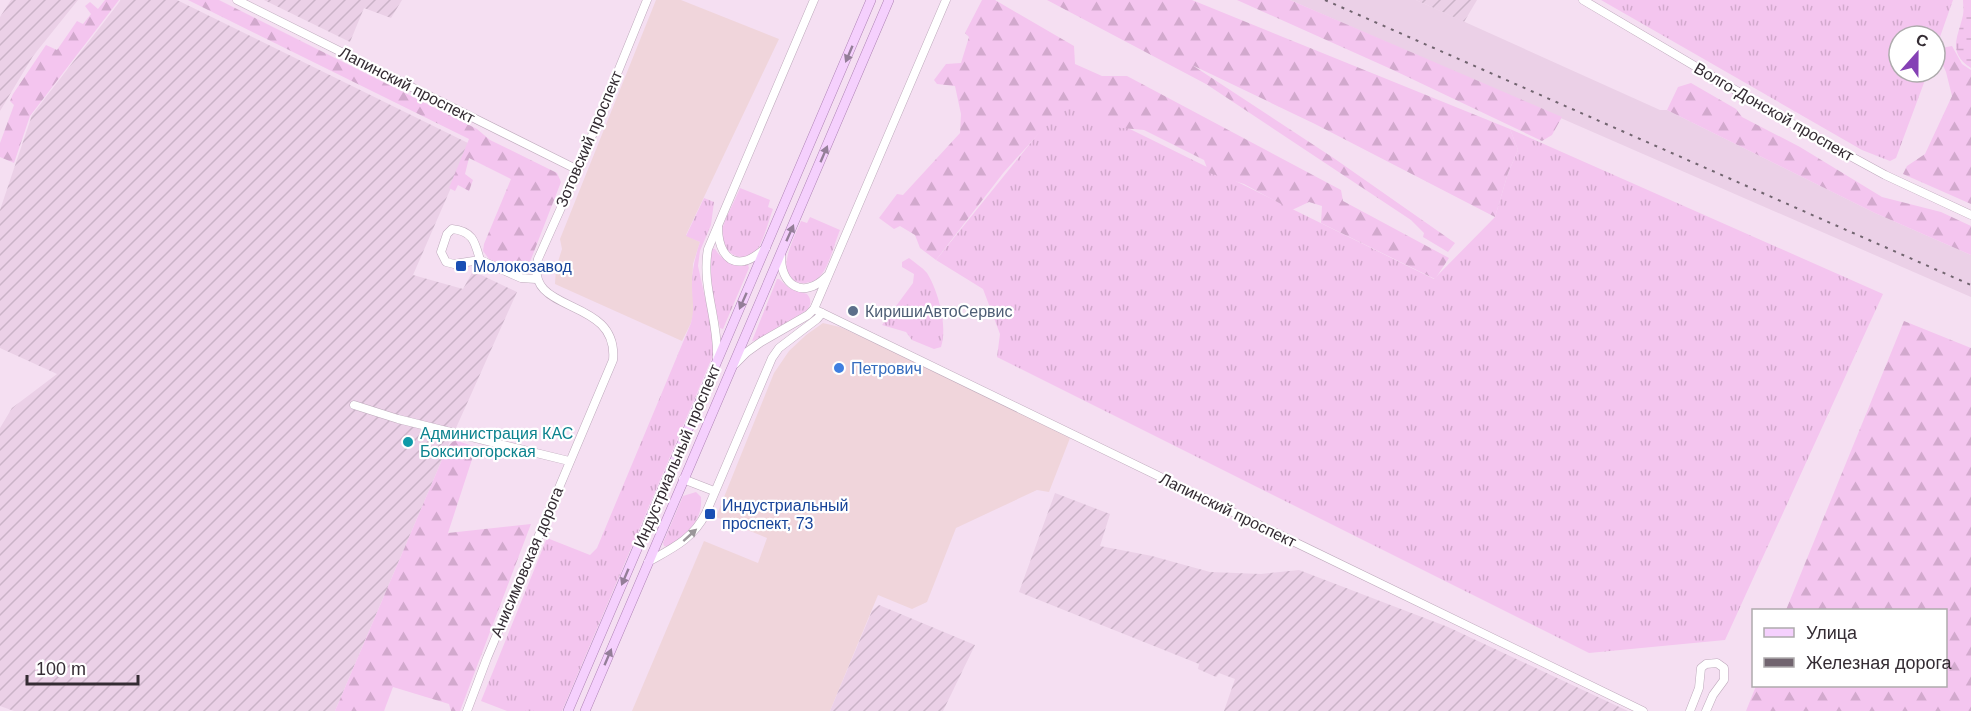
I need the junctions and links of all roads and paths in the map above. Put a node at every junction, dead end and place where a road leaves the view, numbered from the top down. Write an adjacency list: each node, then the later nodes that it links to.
1 (237, 0): 8 (street, Лапинский проспект)
2 (647, 0): 8 (street, Зотовский проспект)
3 (814, 0): 10 (street)
4 (871, 0): 11 (main road, Индустриальный проспект, one-way to 11)
5 (889, 0): 12 (main road, Индустриальный проспект, one-way to 5)
6 (946, 0): 14 (street)
7 (1582, 0): 9 (street, Волго-Донской проспект)
8 (578, 170): 15 (street, Зотовский проспект)
9 (1971, 215)
10 (718, 224): 11 (street); 18 (street)
11 (767, 248): 18 (main road, Индустриальный проспект, one-way to 18)
12 (782, 253): 14 (street); 19 (main road, Индустриальный проспект)
13 (480, 260): 13 (street); 15 (street)
14 (830, 274): 16 (street)
15 (536, 279): 21 (street, Анисимовская дорога)
16 (814, 309): 17 (street, Лапинский проспект); 19 (street)
17 (822, 313): 23 (street); 28 (street, Лапинский проспект)
18 (717, 363): 26 (main road, Индустриальный проспект, one-way to 26)
19 (730, 370): 22 (main road, Индустриальный проспект)
20 (354, 405): 21 (street)
21 (569, 461): 25 (street, Анисимовская дорога)
22 (684, 479): 23 (street); 24 (main road, Индустриальный проспект)
23 (714, 491): 24 (street, one-way to 23)
24 (648, 562): 27 (main road, Индустриальный проспект, one-way to 24)
25 (467, 711)
26 (568, 711)
27 (585, 711)
28 (1643, 711)
29 (1690, 711): 30 (street)
30 (1706, 711)

